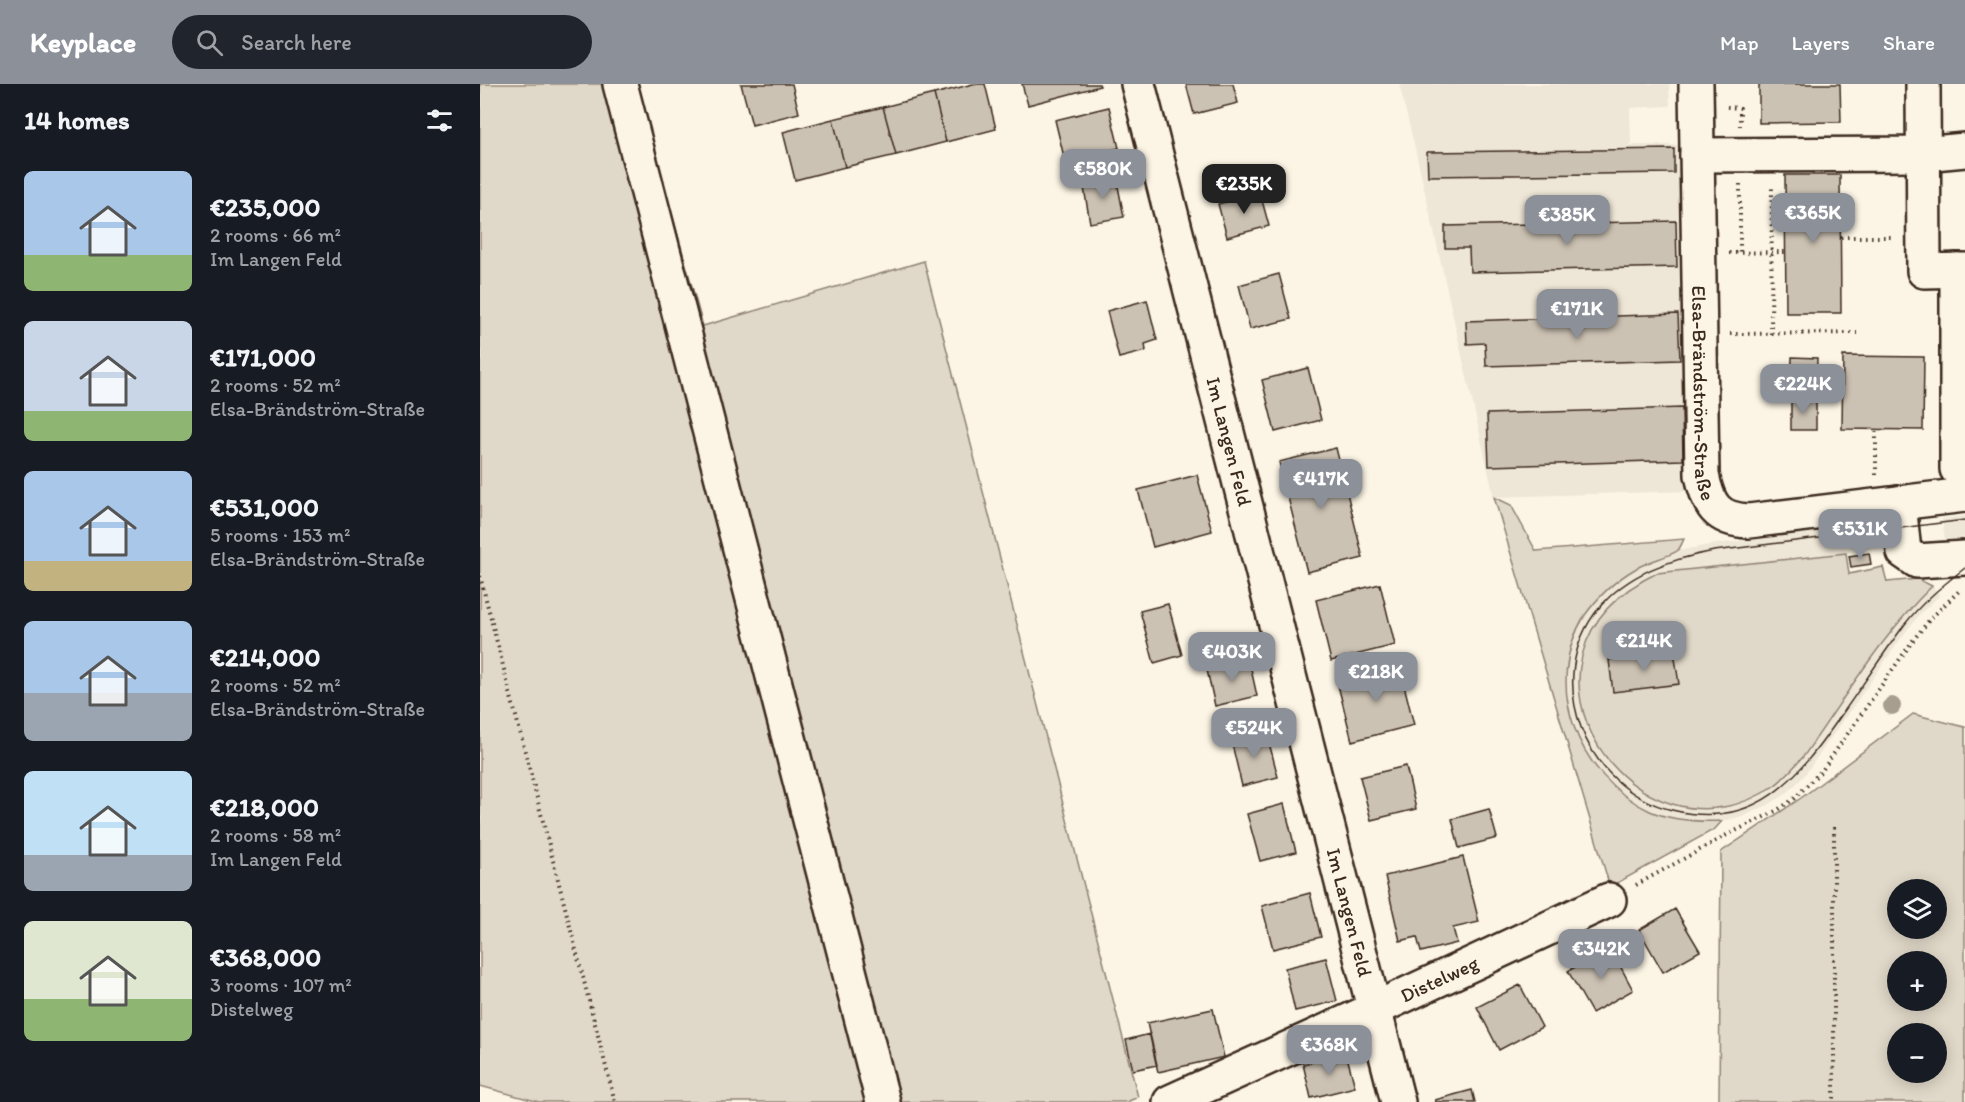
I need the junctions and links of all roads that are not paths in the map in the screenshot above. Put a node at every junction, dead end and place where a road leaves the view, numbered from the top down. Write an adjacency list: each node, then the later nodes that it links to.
1 (620, 84): 14 (street)
2 (1138, 84): 13 (street, Im Langen Feld)
3 (1696, 84): 6 (street, Elsa-Brändström-Straße)
4 (1923, 84): 7 (street)
5 (1965, 150): 7 (street)
6 (1697, 154): 7 (street); 10 (street, Elsa-Brändström-Straße)
7 (1923, 154): 8 (street)
8 (1961, 270): 9 (street, Elsa-Brändström-Straße)
9 (1961, 482): 10 (street, Elsa-Brändström-Straße)
10 (1899, 503): 11 (street)
11 (1965, 558)
12 (1609, 900): 13 (street, Distelweg)
13 (1375, 1010): 15 (street, Distelweg); 16 (street, Im Langen Feld)
14 (883, 1102)
15 (1170, 1102)
16 (1398, 1102)

